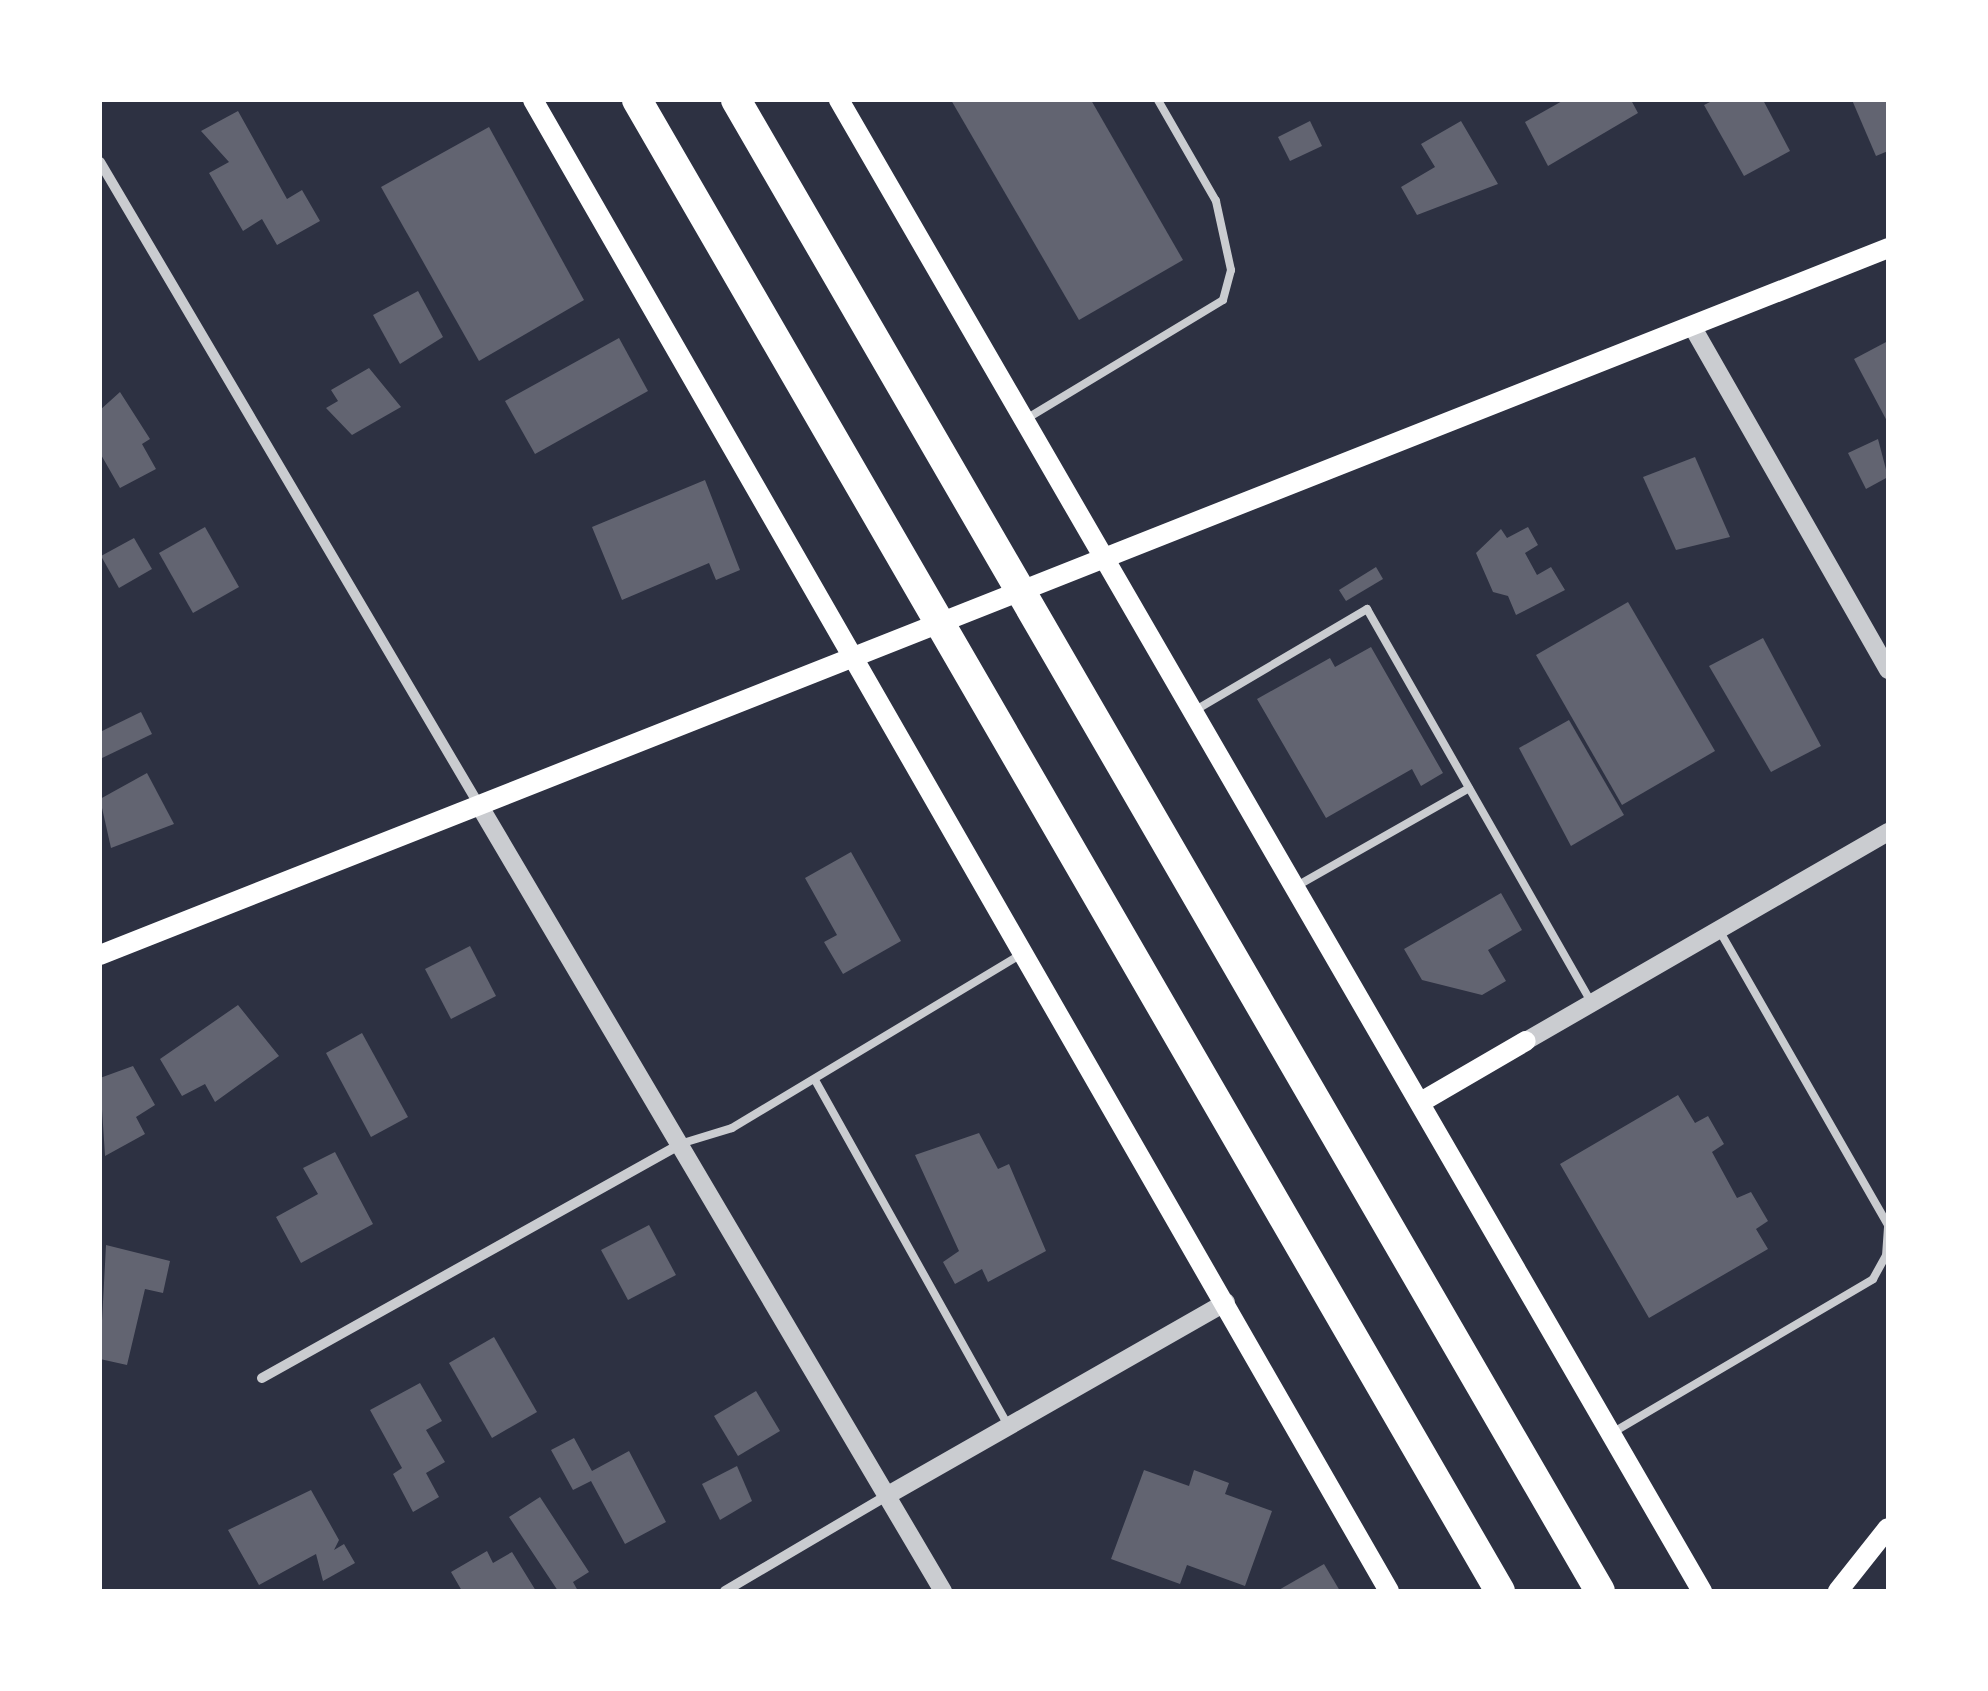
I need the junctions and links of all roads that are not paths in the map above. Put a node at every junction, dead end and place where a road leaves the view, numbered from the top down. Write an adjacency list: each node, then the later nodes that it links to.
1 (533, 100): 17 (main road)
2 (637, 100): 33 (highway)
3 (736, 100): 34 (highway)
4 (839, 100): 9 (main road)
5 (1158, 100): 9 (lane)
6 (100, 162): 13 (street)
7 (1888, 248): 8 (main road)
8 (1692, 326): 10 (street); 13 (main road)
9 (1026, 419): 11 (main road)
10 (1888, 670)
11 (1194, 712): 12 (lane); 15 (main road)
12 (1469, 788): 15 (lane); 19 (lane)
13 (478, 805): 18 (main road); 23 (street)
14 (1888, 832): 16 (street)
15 (1295, 887): 22 (main road)
16 (1719, 930): 19 (street); 27 (lane)
17 (1026, 952): 21 (lane); 24 (main road)
18 (100, 955)
19 (1592, 1002): 20 (street)
20 (1526, 1041): 22 (main road)
21 (815, 1080): 23 (lane); 26 (lane)
22 (1421, 1102): 27 (main road)
23 (683, 1143): 25 (street); 28 (street)
24 (1226, 1302): 26 (street); 32 (main road)
25 (262, 1378)
26 (1009, 1427): 28 (street)
27 (1612, 1432): 35 (main road)
28 (888, 1495): 30 (street); 31 (street)
29 (1888, 1528): 36 (main road)
30 (725, 1591)
31 (944, 1591)
32 (1389, 1591)
33 (1500, 1591)
34 (1600, 1591)
35 (1702, 1591)
36 (1838, 1591)

